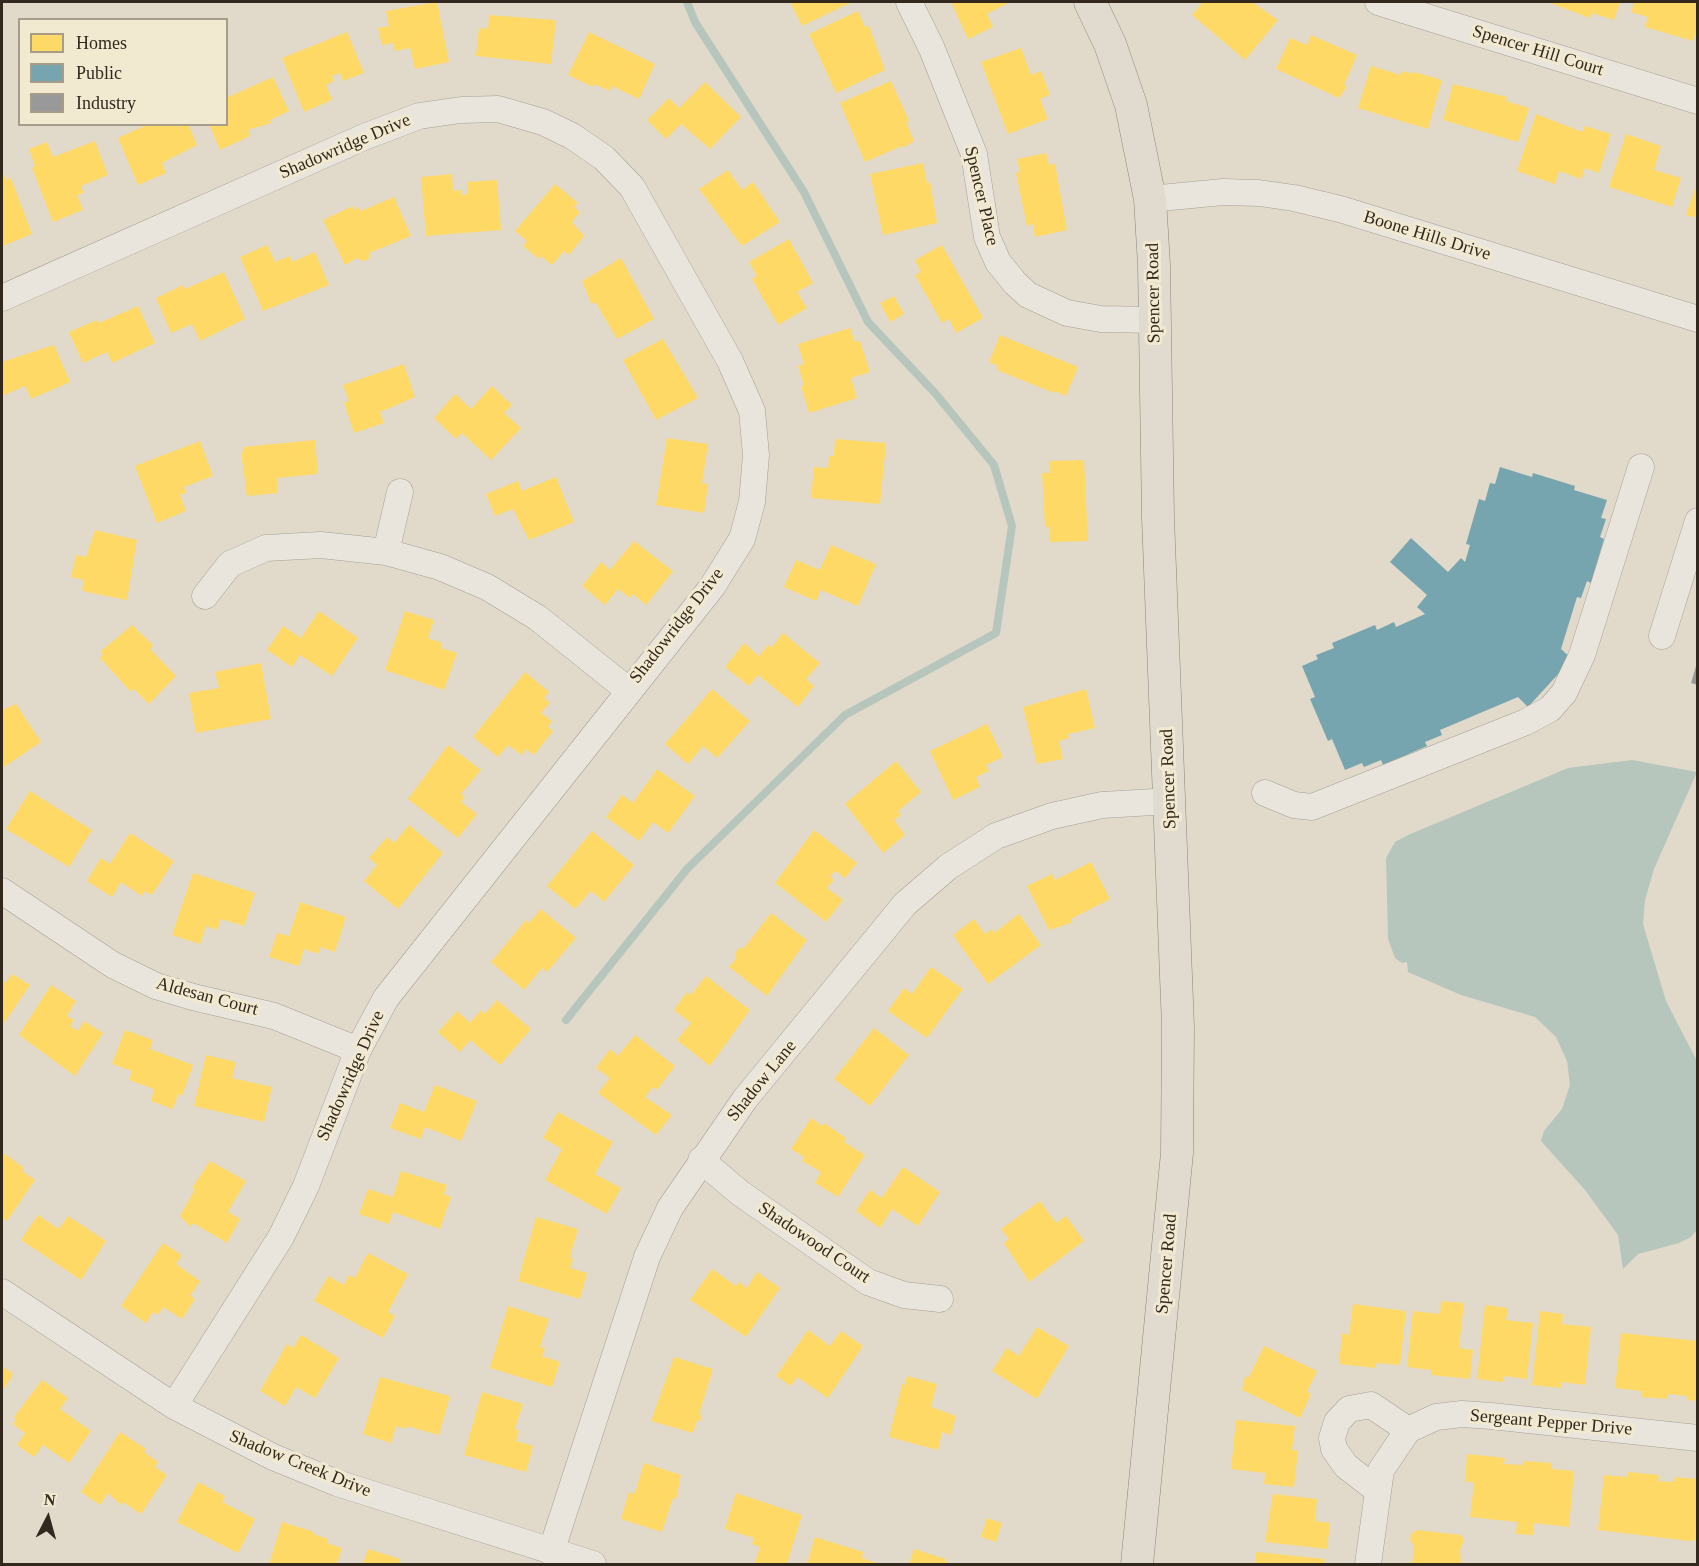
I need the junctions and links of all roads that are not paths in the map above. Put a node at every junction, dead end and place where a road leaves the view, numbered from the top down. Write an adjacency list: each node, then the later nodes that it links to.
1 (909, 2): 7 (street, Spencer Place)
2 (1090, 2): 5 (main road, Spencer Road)
3 (1378, 2): 4 (street, Spencer Hill Court)
4 (1698, 101)
5 (1150, 200): 7 (main road, Spencer Road); 8 (street, Boone Hills Drive)
6 (2, 298): 15 (street, Shadowridge Drive)
7 (1155, 320): 17 (main road, Spencer Road)
8 (1698, 320)
9 (1641, 467): 16 (street)
10 (400, 492): 12 (street)
11 (1698, 521): 14 (street)
12 (386, 552): 13 (street); 15 (street)
13 (205, 596)
14 (1662, 636)
15 (628, 690): 19 (street, Shadowridge Drive)
16 (1265, 793)
17 (1171, 801): 20 (street, Shadow Lane); 29 (main road, Spencer Road)
18 (2, 891): 19 (street, Aldesan Court)
19 (358, 1050): 23 (street, Shadowridge Drive)
20 (701, 1160): 22 (street, Shadowood Court); 27 (street, Shadow Lane)
21 (2, 1292): 23 (street, Shadow Creek Drive)
22 (940, 1299)
23 (174, 1406): 27 (street, Shadow Creek Drive)
24 (1408, 1430): 25 (street, Sergeant Pepper Drive); 26 (street); 26 (street)
25 (1698, 1438)
26 (1377, 1490): 30 (street)
27 (551, 1552): 28 (street, Shadow Creek Drive)
28 (593, 1564)
29 (1137, 1564)
30 (1368, 1564)

